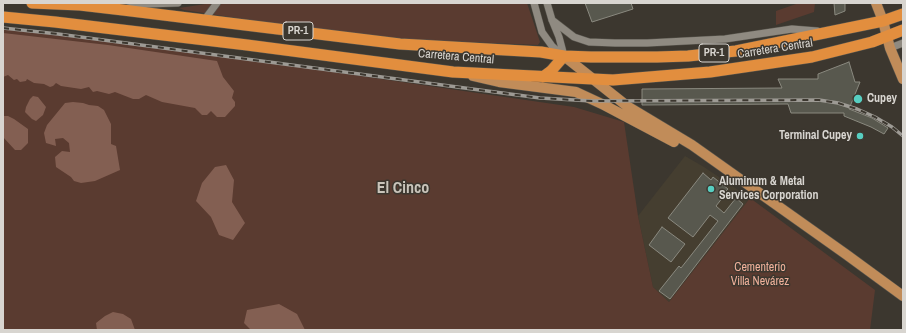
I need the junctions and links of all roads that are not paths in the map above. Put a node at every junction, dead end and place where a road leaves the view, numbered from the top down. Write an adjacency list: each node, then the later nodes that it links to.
1 (32, 3): 7 (highway, Carretera Central / PR-1)
2 (178, 3): 7 (street)
3 (216, 3): 10 (street)
4 (534, 3): 18 (street)
5 (547, 3): 11 (street)
6 (876, 3): 12 (main road)
7 (123, 10): 10 (highway, Carretera Central / PR-1)
8 (903, 14): 12 (highway, Carretera Central / PR-1)
9 (3, 17): 19 (highway, Carretera Central / PR-1)
10 (205, 19): 18 (highway, Carretera Central / PR-1)
11 (552, 20): 14 (street); 18 (street)
12 (883, 21): 14 (highway, Carretera Central / PR-1); 15 (main road)
13 (903, 30): 15 (highway, Carretera Central / PR-1)
14 (828, 32): 18 (highway, Carretera Central / PR-1)
15 (886, 36): 17 (main road); 22 (highway, Carretera Central / PR-1)
16 (903, 43): 17 (street)
17 (890, 48): 21 (main road)
18 (564, 56): 20 (highway); 22 (main road)
19 (453, 72): 20 (highway, Carretera Central / PR-1); 23 (main road)
20 (543, 77): 22 (highway, Carretera Central / PR-1)
21 (903, 79)
22 (593, 80): 23 (main road)
23 (715, 162): 24 (main road)
24 (873, 274): 25 (main road); 26 (main road)
25 (903, 290)
26 (903, 296)

